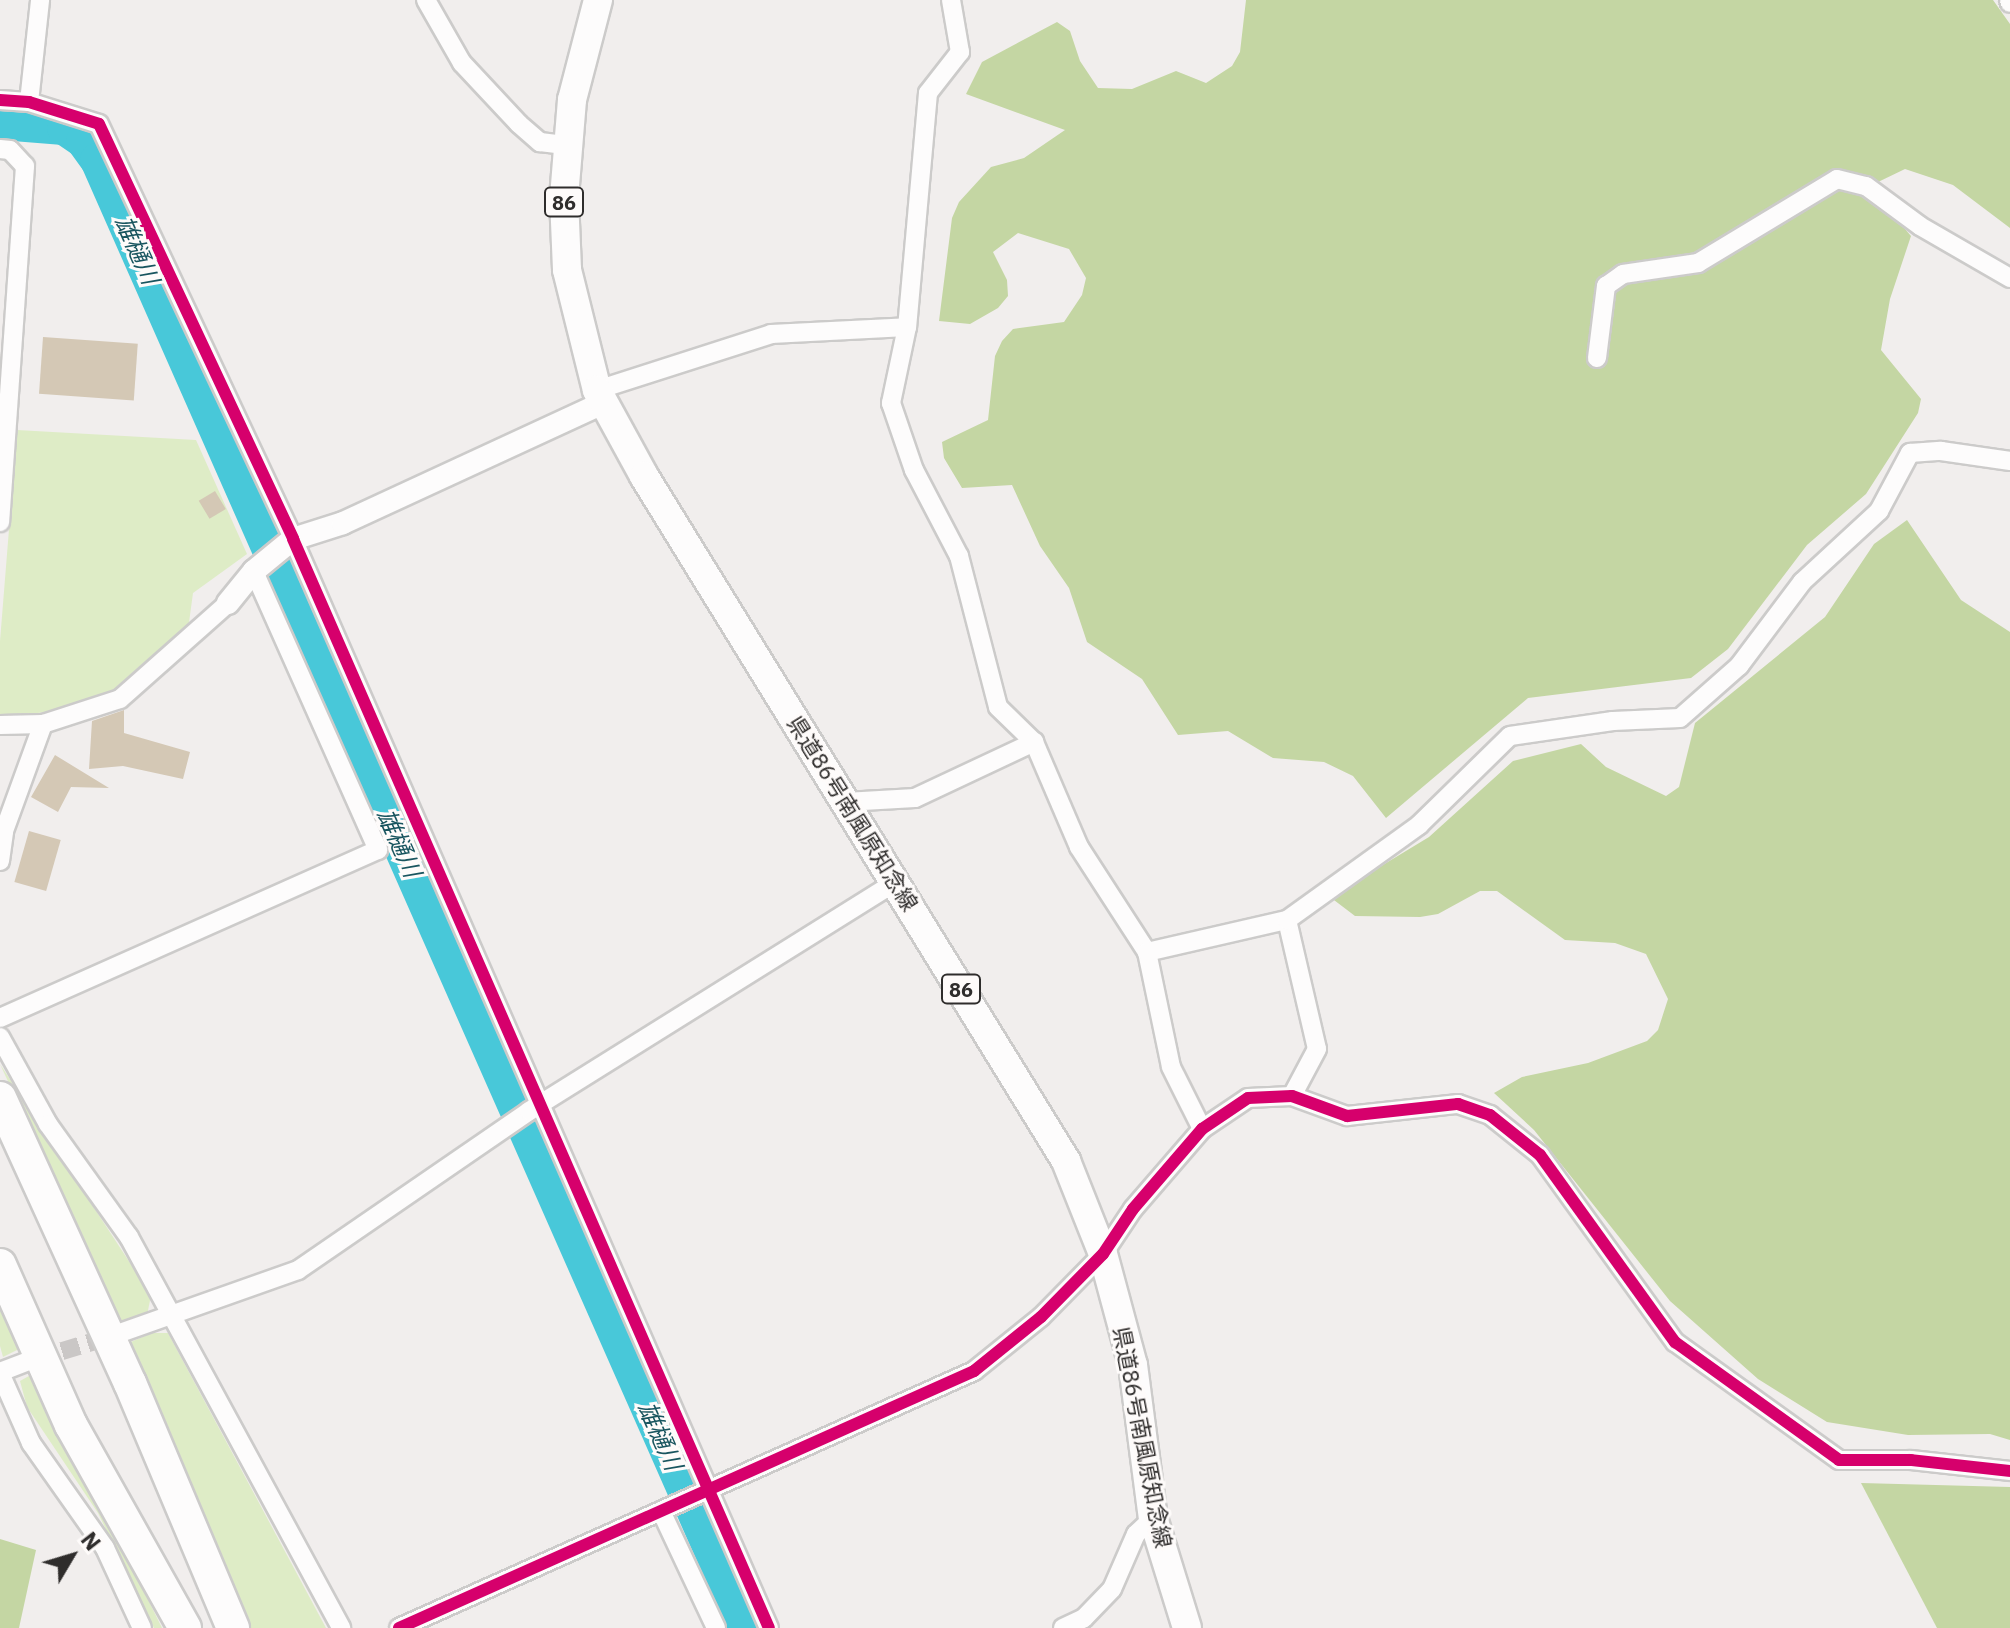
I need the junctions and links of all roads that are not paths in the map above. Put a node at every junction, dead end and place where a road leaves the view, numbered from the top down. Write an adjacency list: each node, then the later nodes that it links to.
1 (40, 0): 6 (street)
2 (426, 0): 7 (street)
3 (598, 0): 7 (main road, 県道86号南風原知念線 / 86)
4 (951, 0): 10 (street)
5 (0, 100): 6 (street)
6 (29, 102): 15 (street)
7 (565, 145): 12 (main road, 県道86号南風原知念線 / 86)
8 (0, 149): 14 (street)
9 (2010, 278): 11 (street)
10 (907, 327): 12 (street); 20 (street)
11 (1597, 358)
12 (600, 397): 15 (street); 21 (main road, 県道86号南風原知念線 / 86)
13 (2010, 461): 24 (street)
14 (0, 522)
15 (289, 542): 16 (street); 30 (street)
16 (257, 568): 17 (street); 26 (street)
17 (228, 603): 18 (street)
18 (43, 724): 19 (street); 22 (street)
19 (0, 725)
20 (1034, 742): 21 (street); 25 (street)
21 (845, 802): 23 (main road, 県道86号南風原知念線 / 86)
22 (0, 861)
23 (895, 882): 30 (street); 32 (main road, 県道86号南風原知念線 / 86)
24 (1287, 920): 25 (street); 28 (street)
25 (1147, 952): 31 (street)
26 (0, 1018)
27 (0, 1037): 34 (street)
28 (1292, 1096): 31 (street); 38 (street)
29 (0, 1098): 44 (highway)
30 (533, 1109): 34 (street); 39 (street)
31 (1202, 1129): 32 (street)
32 (1103, 1254): 39 (street); 41 (main road, 県道86号南風原知念線 / 86)
33 (0, 1265): 43 (highway)
34 (168, 1315): 35 (street); 45 (street)
35 (120, 1333)
36 (29, 1361): 37 (street)
37 (0, 1372): 42 (street)
38 (2010, 1471)
39 (707, 1488): 40 (street); 48 (street)
40 (661, 1511): 46 (street); 47 (street)
41 (1153, 1518): 49 (street); 50 (main road, 県道86号南風原知念線 / 86)
42 (142, 1628)
43 (185, 1628)
44 (233, 1628)
45 (341, 1628)
46 (399, 1628)
47 (716, 1628)
48 (769, 1628)
49 (1063, 1628)
50 (1187, 1628)

